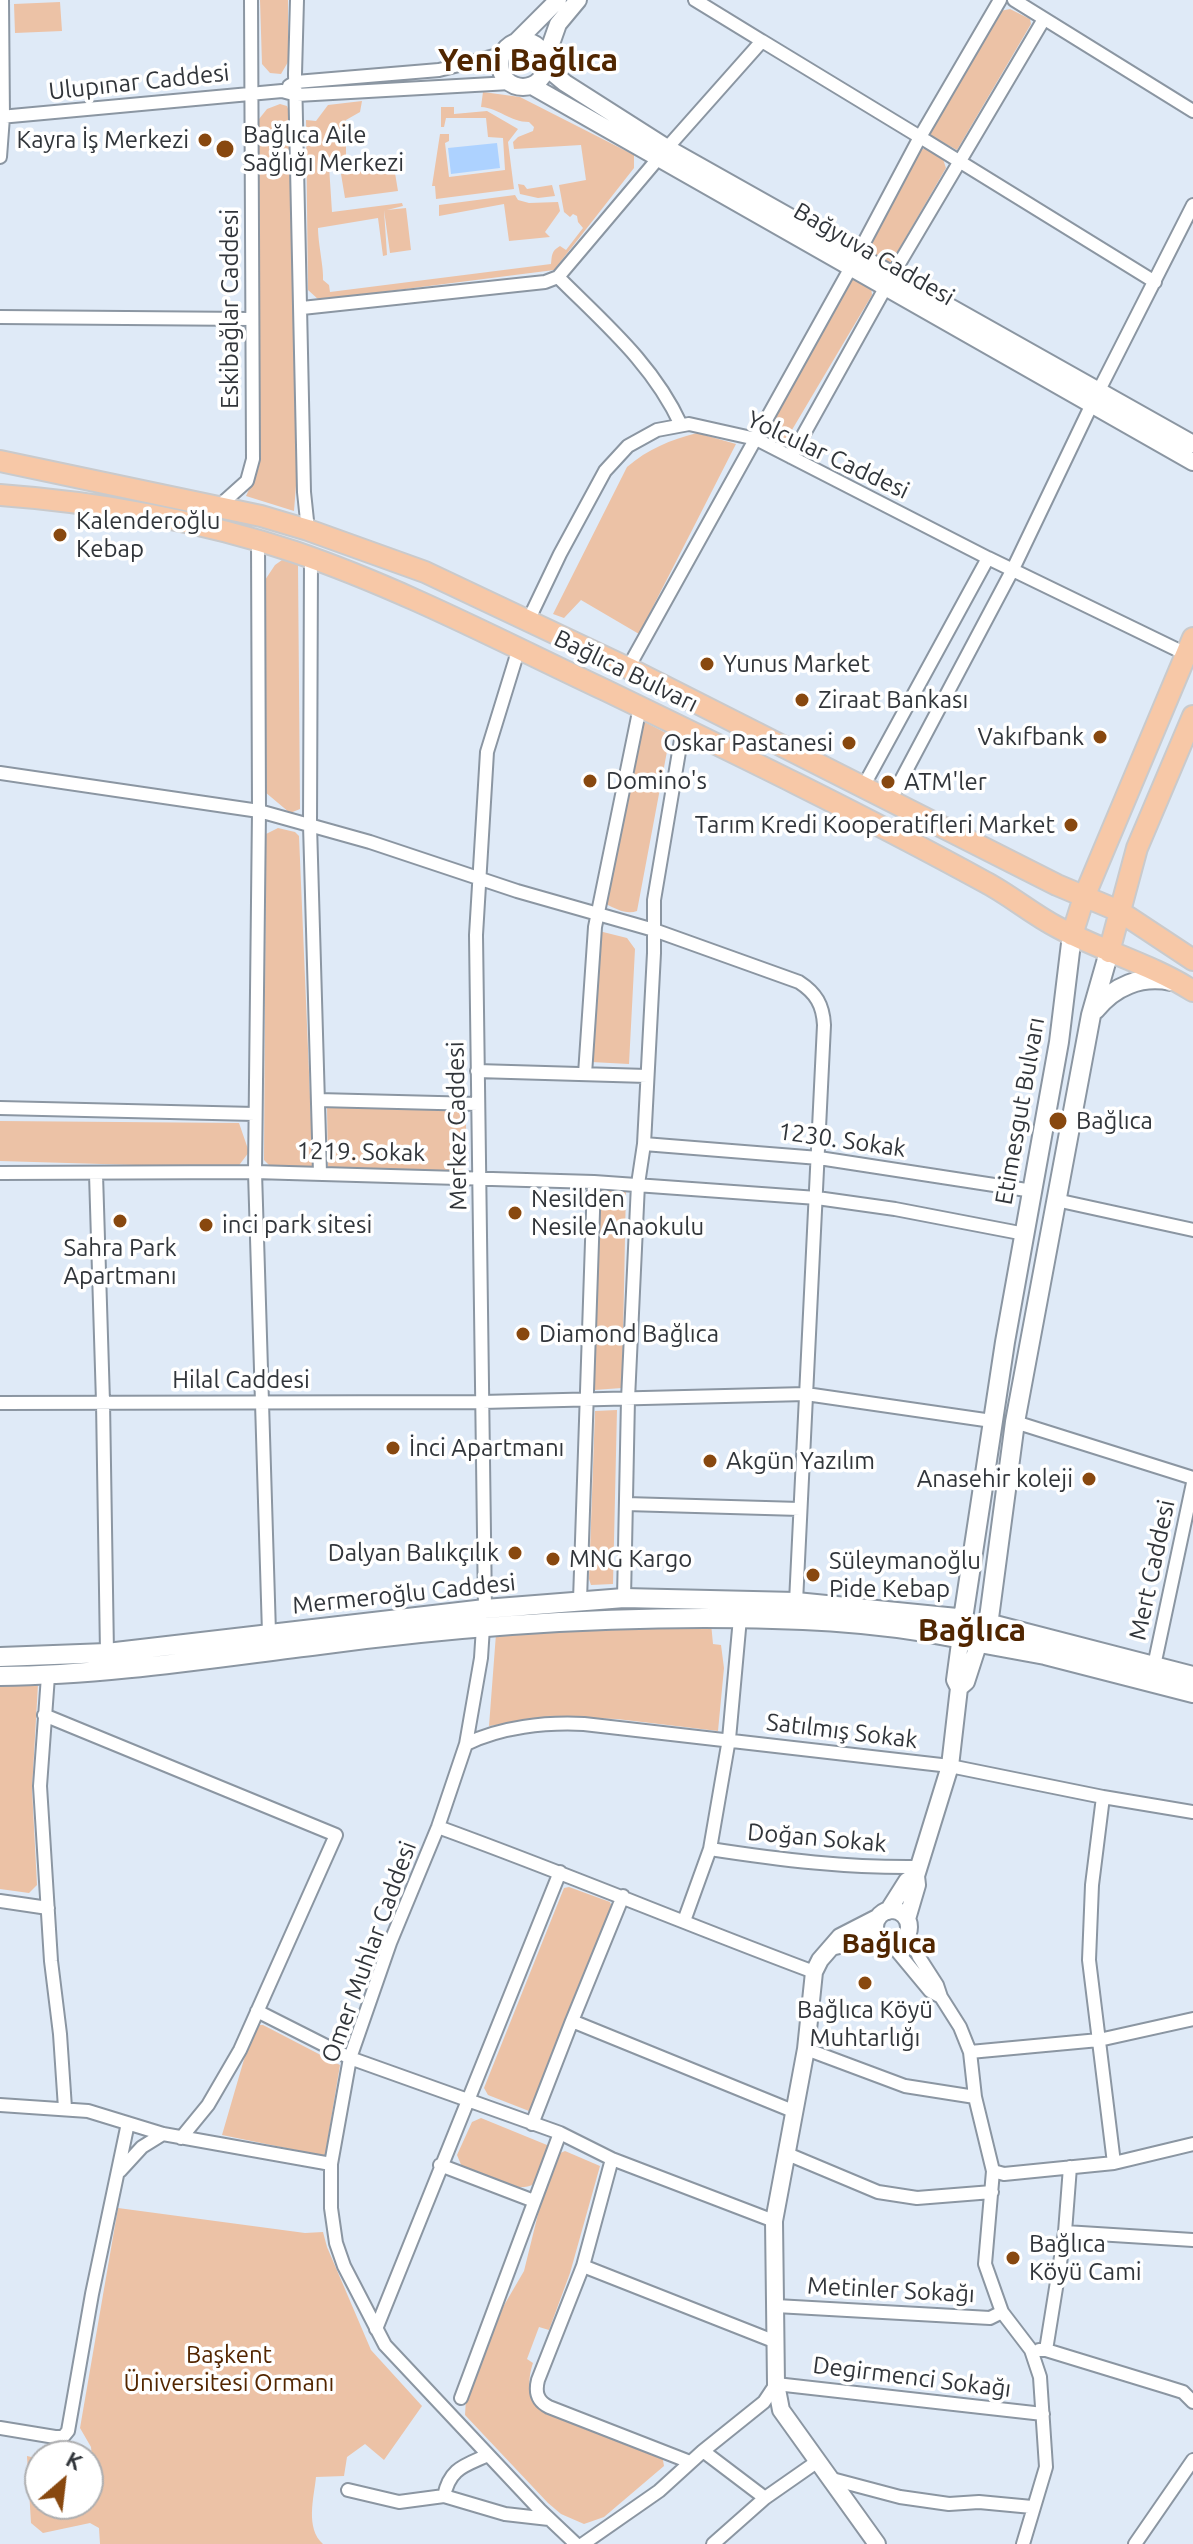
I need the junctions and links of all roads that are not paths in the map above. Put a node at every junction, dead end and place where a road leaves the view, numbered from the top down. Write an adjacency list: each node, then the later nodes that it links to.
1 (2, 0): 19 (street)
2 (251, 0): 17 (street, Eskibağlar Caddesi)
3 (297, 0): 16 (street)
4 (558, 0): 11 (street)
5 (578, 0): 13 (street)
6 (695, 0): 10 (street)
7 (1000, 0): 20 (street)
8 (1014, 0): 9 (street)
9 (1044, 19): 18 (street); 23 (street)
10 (762, 41): 20 (street); 21 (street)
11 (516, 42): 12 (street); 13 (street)
12 (502, 54): 14 (street); 16 (street, Ulupınar Caddesi)
13 (546, 63): 15 (street); 21 (street, Bağyuva Caddesi)
14 (510, 83): 15 (street); 16 (street, Ulupınar Caddesi)
15 (532, 86): 21 (street, Bağyuva Caddesi)
16 (296, 88): 17 (street, Ulupınar Caddesi); 30 (street)
17 (251, 93): 19 (street, Ulupınar Caddesi); 32 (street, Eskibağlar Caddesi)
18 (1193, 111)
19 (2, 117): 22 (street)
20 (920, 137): 23 (street); 25 (street)
21 (662, 153): 25 (street, Bağyuva Caddesi); 26 (street, Bağyuva Caddesi); 27 (street)
22 (0, 157)
23 (960, 160): 28 (street); 29 (street)
24 (1193, 205): 29 (street)
25 (858, 253): 26 (street); 28 (street, Bağyuva Caddesi)
26 (850, 269): 28 (street, Bağyuva Caddesi); 35 (street)
27 (558, 277): 30 (street); 34 (street)
28 (888, 281): 33 (street, Bağyuva Caddesi); 37 (street)
29 (1155, 282): 33 (street)
30 (302, 308): 42 (street)
31 (0, 317): 32 (street)
32 (251, 319): 41 (street, Eskibağlar Caddesi)
33 (1096, 397): 36 (street, Bağyuva Caddesi); 39 (street, Bağyuva Caddesi); 46 (street)
34 (681, 425): 35 (street, Yolcular Caddesi); 47 (street, Yolcular Caddesi)
35 (756, 439): 37 (street, Yolcular Caddesi); 50 (street)
36 (1193, 444)
37 (791, 457): 45 (street, Yolcular Caddesi)
38 (0, 461): 41 (main road, Bağlıca Bulvarı)
39 (1193, 462)
40 (0, 495): 43 (main road, Bağlıca Bulvarı)
41 (217, 507): 42 (main road, Bağlıca Bulvarı)
42 (308, 530): 47 (main road, Bağlıca Bulvarı)
43 (258, 541): 44 (main road, Bağlıca Bulvarı); 57 (street)
44 (311, 558): 49 (main road, Bağlıca Bulvarı); 58 (street)
45 (988, 558): 46 (street, Yolcular Caddesi); 55 (street)
46 (1013, 569): 48 (street, Yolcular Caddesi); 56 (street)
47 (528, 621): 50 (main road, Bağlıca Bulvarı)
48 (1189, 646): 60 (main road, Etimesgut Bulvarı)
49 (519, 648): 51 (main road, Bağlıca Bulvarı); 59 (street, Merkez Caddesi)
50 (628, 668): 55 (main road, Bağlıca Bulvarı)
51 (640, 707): 53 (main road, Bağlıca Bulvarı); 62 (street)
52 (1193, 716): 61 (main road, Etimesgut Bulvarı)
53 (683, 728): 63 (street); 64 (main road, Bağlıca Bulvarı)
54 (0, 773): 57 (street)
55 (863, 787): 56 (main road, Bağlıca Bulvarı)
56 (890, 801): 60 (main road, Bağlıca Bulvarı)
57 (259, 811): 58 (street); 75 (street)
58 (310, 825): 59 (street); 72 (street)
59 (480, 879): 62 (street); 69 (street, Merkez Caddesi)
60 (1084, 897): 61 (main road, Bağlıca Bulvarı); 64 (main road, Etimesgut Bulvarı)
61 (1119, 911): 65 (main road, Etimesgut Bulvarı); 66 (main road, Bağlıca Bulvarı)
62 (598, 914): 63 (street); 70 (street)
63 (654, 930): 71 (street); 77 (street)
64 (1072, 935): 65 (main road, Bağlıca Bulvarı); 85 (main road, Etimesgut Bulvarı)
65 (1109, 952): 67 (main road, Bağlıca Bulvarı); 68 (main road, Etimesgut Bulvarı)
66 (1193, 960)
67 (1188, 987): 68 (main road)
68 (1091, 1015): 87 (main road, Etimesgut Bulvarı)
69 (477, 1071): 70 (street); 73 (street, Merkez Caddesi)
70 (585, 1074): 71 (street)
71 (647, 1076): 76 (street)
72 (318, 1100): 73 (street); 80 (street)
73 (478, 1104): 82 (street, Merkez Caddesi)
74 (0, 1108): 75 (street)
75 (255, 1114): 78 (street)
76 (644, 1144): 77 (street, 1230. Sokak); 84 (street)
77 (819, 1158): 85 (street, 1230. Sokak); 86 (street)
78 (255, 1172): 80 (street, 1219. Sokak); 81 (street, 1219. Sokak); 94 (street)
79 (0, 1173): 81 (street, 1219. Sokak)
80 (320, 1173): 82 (street, 1219. Sokak)
81 (96, 1174): 93 (street)
82 (481, 1176): 83 (street, 1219. Sokak); 95 (street, Merkez Caddesi)
83 (594, 1182): 84 (street, 1219. Sokak); 91 (street)
84 (638, 1184): 86 (street, 1219. Sokak); 92 (street)
85 (1033, 1191): 89 (main road, Etimesgut Bulvarı)
86 (817, 1198): 89 (street, 1219. Sokak); 90 (street)
87 (1056, 1200): 88 (street); 98 (main road, Etimesgut Bulvarı)
88 (1193, 1230)
89 (1025, 1234): 97 (main road, Etimesgut Bulvarı)
90 (806, 1394): 92 (street, Hilal Caddesi); 97 (street, Hilal Caddesi); 101 (street)
91 (587, 1399): 92 (street, Hilal Caddesi); 95 (street, Hilal Caddesi); 103 (street)
92 (628, 1399): 100 (street)
93 (103, 1402): 94 (street, Hilal Caddesi); 96 (street, Hilal Caddesi); 111 (street)
94 (262, 1402): 95 (street, Hilal Caddesi); 109 (street)
95 (482, 1402): 106 (street, Merkez Caddesi)
96 (0, 1403)
97 (992, 1421): 105 (main road, Etimesgut Bulvarı)
98 (1015, 1422): 99 (street); 108 (main road, Etimesgut Bulvarı)
99 (1193, 1485): 113 (street, Mert Caddesi)
100 (626, 1504): 101 (street); 102 (street)
101 (800, 1509): 104 (street)
102 (624, 1598): 103 (main road, Mermeroğlu Caddesi); 104 (main road, Mermeroğlu Caddesi)
103 (580, 1600): 106 (main road, Mermeroğlu Caddesi)
104 (796, 1602): 105 (main road, Mermeroğlu Caddesi)
105 (960, 1615): 108 (main road); 110 (main road)
106 (484, 1618): 107 (main road, Mermeroğlu Caddesi); 109 (main road, Mermeroğlu Caddesi); 115 (main road, Mermeroğlu Caddesi); 120 (street, Omer Muhlar Caddesi)
107 (740, 1618): 110 (main road, Mermeroğlu Caddesi); 119 (street)
108 (990, 1621): 110 (main road); 113 (main road)
109 (269, 1633): 111 (main road, Mermeroğlu Caddesi)
110 (970, 1643): 117 (main road, Mermeroğlu Caddesi); 121 (street)
111 (107, 1653): 112 (main road, Mermeroğlu Caddesi)
112 (0, 1657)
113 (1154, 1666): 116 (main road)
114 (0, 1676): 115 (main road, Mermeroğlu Caddesi)
115 (48, 1676): 118 (street)
116 (1193, 1676)
117 (1193, 1693)
118 (44, 1715): 130 (street); 138 (street)
119 (729, 1739): 120 (street, Satılmış Sokak); 121 (street, Satılmış Sokak); 125 (street)
120 (466, 1744): 124 (street, Omer Muhlar Caddesi)
121 (950, 1766): 122 (street, Satılmış Sokak); 127 (street)
122 (1103, 1797): 123 (street, Satılmış Sokak); 141 (street)
123 (1193, 1812)
124 (438, 1827): 126 (street); 144 (street, Omer Muhlar Caddesi)
125 (710, 1849): 127 (street, Doğan Sokak); 132 (street)
126 (560, 1872): 128 (street); 146 (street)
127 (918, 1872): 131 (street); 133 (street)
128 (623, 1896): 132 (street); 140 (street)
129 (0, 1901): 130 (street)
130 (48, 1908): 148 (street)
131 (883, 1914): 133 (street); 134 (street); 135 (street)
132 (684, 1921): 136 (street)
133 (907, 1925): 134 (street); 137 (street)
134 (885, 1941): 135 (street); 137 (street)
135 (835, 1946): 136 (street)
136 (814, 1972): 142 (street)
137 (941, 1997): 143 (street)
138 (257, 2011): 144 (street); 154 (street)
139 (1193, 2019): 141 (street)
140 (572, 2021): 149 (street); 151 (street)
141 (1099, 2040): 143 (street); 158 (street)
142 (806, 2049): 145 (street); 149 (street)
143 (970, 2052): 145 (street)
144 (350, 2058): 146 (street); 159 (street, Omer Muhlar Caddesi)
145 (975, 2097): 162 (street)
146 (469, 2100): 151 (street); 160 (street)
147 (0, 2105): 148 (street)
148 (65, 2108): 150 (street)
149 (793, 2111): 156 (street)
150 (128, 2123): 153 (street); 163 (street)
151 (532, 2124): 152 (street)
152 (560, 2133): 157 (street); 165 (street)
153 (163, 2134): 154 (street); 163 (street)
154 (181, 2138): 159 (street)
155 (1193, 2144): 158 (street)
156 (785, 2153): 164 (street); 166 (street)
157 (612, 2159): 166 (street); 169 (street)
158 (1114, 2163): 161 (street)
159 (331, 2164): 172 (street, Omer Muhlar Caddesi)
160 (440, 2165): 165 (street); 172 (street)
161 (1070, 2167): 162 (street); 167 (street)
162 (993, 2171): 164 (street)
163 (117, 2173): 181 (street)
164 (992, 2192): 171 (street)
165 (534, 2201): 178 (street)
166 (774, 2221): 170 (street)
167 (1065, 2232): 168 (street); 175 (street)
168 (1193, 2240)
169 (583, 2266): 173 (street); 186 (street)
170 (776, 2306): 171 (street, Metinler Sokağı); 173 (street)
171 (1002, 2312): 174 (street)
172 (376, 2329): 183 (street, Omer Muhlar Caddesi)
173 (776, 2342): 176 (street)
174 (1031, 2350): 175 (street); 180 (street)
175 (1046, 2350): 177 (street)
176 (776, 2384): 180 (street, Degirmenci Sokağı); 182 (street); 185 (street)
177 (1188, 2390): 179 (street)
178 (461, 2398)
179 (1193, 2402)
180 (1043, 2414): 191 (street)
181 (0, 2428)
182 (703, 2451): 186 (street); 190 (street)
183 (488, 2455): 189 (street); 192 (street, Omer Muhlar Caddesi)
184 (1193, 2460): 198 (street)
185 (818, 2461): 187 (street); 190 (street)
186 (690, 2462): 194 (street)
187 (832, 2479): 191 (street); 196 (street)
188 (348, 2490): 189 (street)
189 (444, 2496): 192 (street)
190 (765, 2498): 195 (street)
191 (1032, 2507): 197 (street)
192 (549, 2519): 193 (street, Omer Muhlar Caddesi)
193 (576, 2544)
194 (583, 2544)
195 (713, 2544)
196 (876, 2544)
197 (1023, 2544)
198 (1135, 2544)

